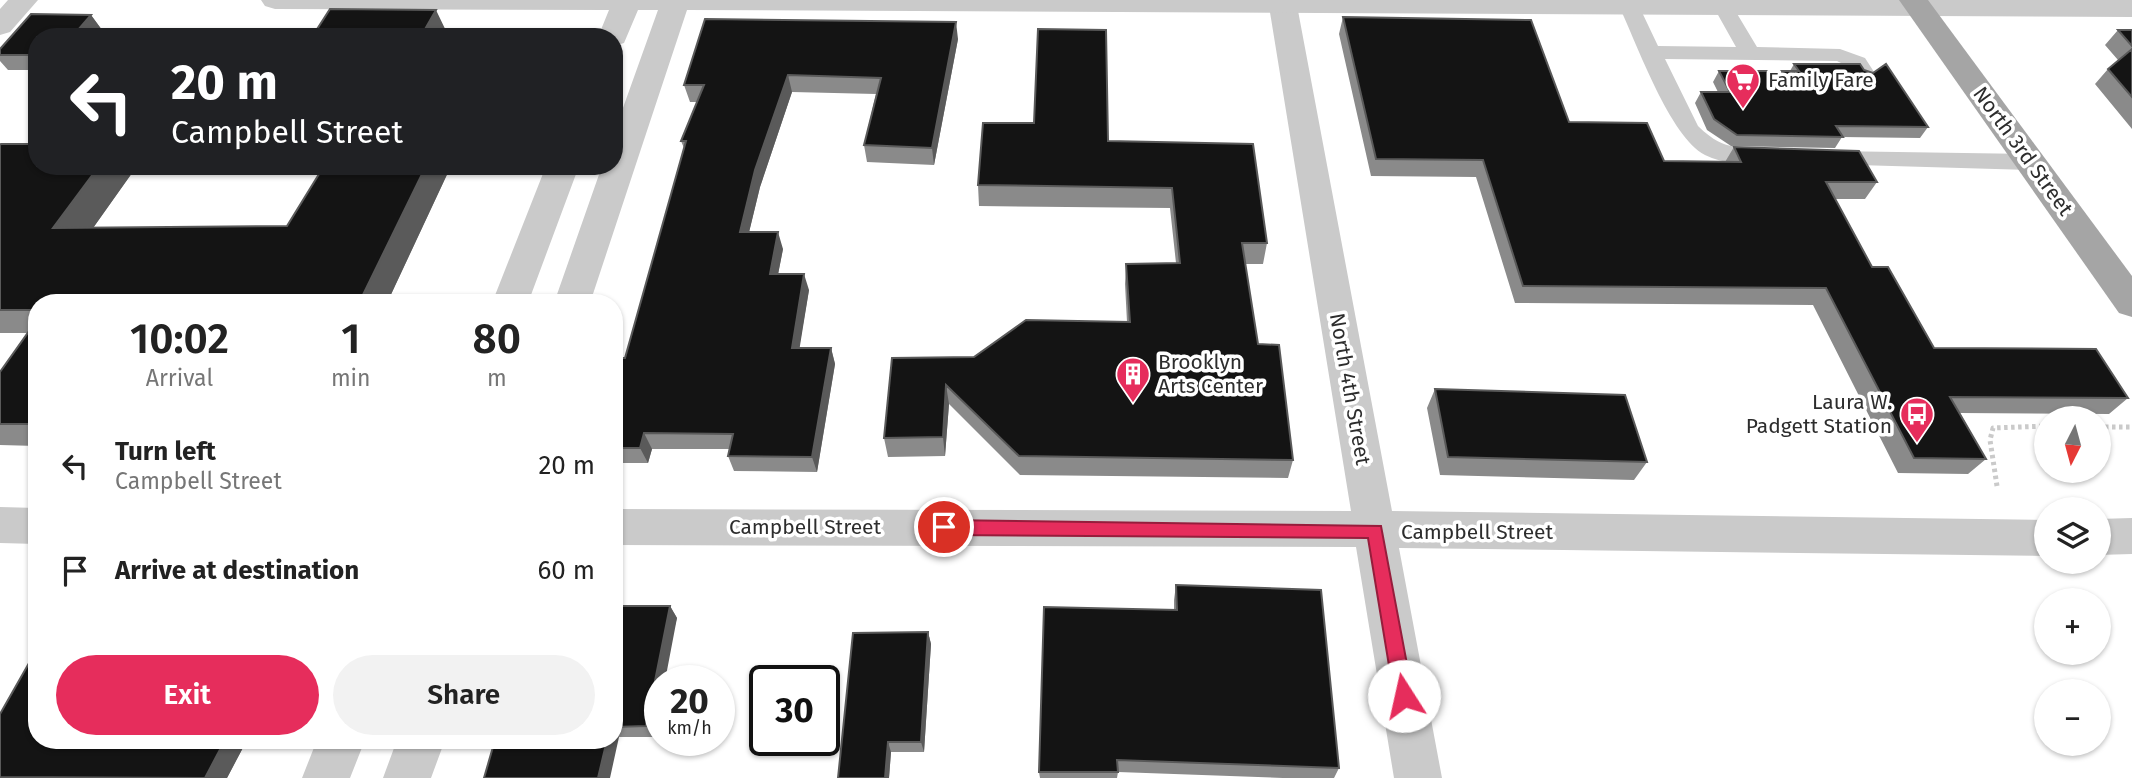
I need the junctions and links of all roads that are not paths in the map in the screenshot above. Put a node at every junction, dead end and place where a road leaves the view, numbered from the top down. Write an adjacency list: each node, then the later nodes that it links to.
1 (24, 0): 10 (street)
2 (275, 0): 3 (street)
3 (627, 1): 4 (street); 11 (street)
4 (676, 1): 5 (street); 22 (street)
5 (1282, 2): 7 (street); 35 (street, North 4th Street)
6 (1916, 3): 8 (street); 9 (street); 26 (main road, North 3rd Street)
7 (1625, 4): 8 (street); 12 (lane)
8 (1723, 6): 13 (lane)
9 (2132, 8)
10 (0, 26)
11 (616, 28)
12 (1651, 52): 13 (lane); 23 (lane)
13 (1751, 53): 14 (lane)
14 (1782, 53): 15 (lane); 16 (lane)
15 (1813, 53): 17 (lane); 18 (lane)
16 (1795, 75)
17 (1827, 75)
18 (1867, 75)
19 (1831, 137): 23 (lane)
20 (1866, 138): 24 (lane)
21 (1907, 138): 25 (lane)
22 (623, 155)
23 (1844, 159): 24 (lane)
24 (1881, 159): 25 (lane)
25 (1921, 160): 26 (lane)
26 (2030, 162): 31 (main road, North 3rd Street)
27 (560, 175): 29 (street)
28 (616, 175): 30 (street)
29 (513, 294)
30 (575, 294)
31 (2132, 303)
32 (0, 525): 33 (street)
33 (28, 526)
34 (623, 527): 35 (street, Campbell Street)
35 (1375, 531): 38 (street, Campbell Street); 43 (street, North 4th Street)
36 (2132, 536): 37 (street)
37 (2111, 537)
38 (2034, 538)
39 (337, 749): 41 (street)
40 (418, 749): 42 (street)
41 (326, 778)
42 (407, 778)
43 (1418, 778)

